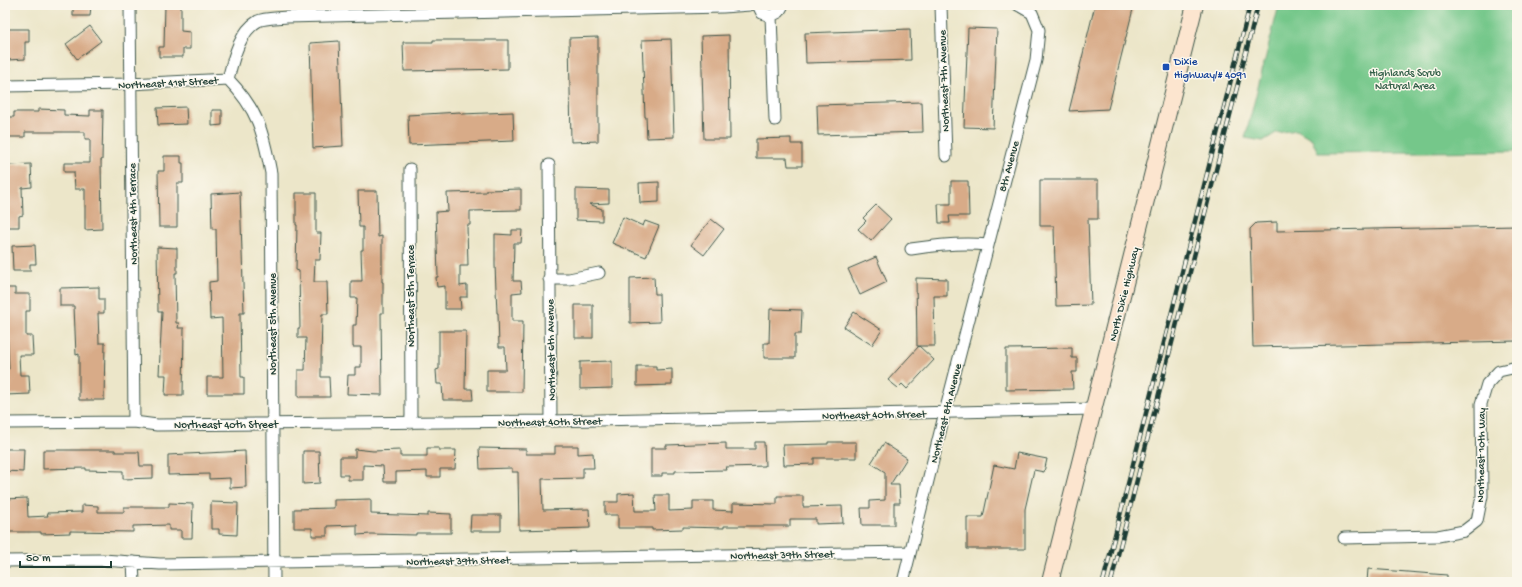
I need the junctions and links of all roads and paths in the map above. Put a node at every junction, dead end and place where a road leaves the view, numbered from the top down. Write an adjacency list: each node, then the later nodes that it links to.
1 (130, 5): 10 (street, Northeast 4th Terrace)
2 (750, 5): 9 (street, Northeast 41st Street)
3 (758, 5): 8 (street)
4 (783, 5): 8 (street)
5 (941, 5): 13 (street, Northeast 7th Avenue)
6 (1018, 5): 16 (street, 8th Avenue)
7 (1195, 5): 21 (main road, North Dixie Highway)
8 (771, 16): 12 (street)
9 (228, 79): 10 (street, Northeast 41st Street); 27 (street, Northeast 5th Avenue)
10 (130, 84): 11 (street, Northeast 41st Street); 24 (street, Northeast 4th Terrace)
11 (5, 86)
12 (775, 120)
13 (946, 156)
14 (549, 165): 19 (street, Northeast 6th Avenue)
15 (410, 169): 26 (street, Northeast 5th Terrace)
16 (988, 245): 17 (street); 22 (street, Northeast 8th Avenue)
17 (911, 249)
18 (599, 273): 19 (street)
19 (549, 279): 23 (street, Northeast 6th Avenue)
20 (1517, 367): 28 (street, Northeast 10th Way)
21 (1094, 409): 22 (street, Northeast 40th Street); 36 (main road, North Dixie Highway)
22 (945, 412): 23 (street, Northeast 40th Street); 29 (street, Northeast 8th Avenue)
23 (551, 421): 26 (street, Northeast 40th Street)
24 (134, 422): 25 (street, Northeast 40th Street); 27 (street, Northeast 40th Street)
25 (5, 423)
26 (411, 423): 27 (street, Northeast 40th Street)
27 (273, 424): 32 (street, Northeast 5th Avenue)
28 (1344, 538)
29 (910, 552): 32 (street, Northeast 39th Street); 35 (street, Northeast 8th Avenue)
30 (5, 561): 31 (street, Northeast 39th Street)
31 (133, 562): 32 (street, Northeast 39th Street); 33 (street)
32 (274, 563): 34 (street, Northeast 5th Avenue)
33 (134, 582)
34 (274, 582)
35 (903, 582)
36 (1050, 582)

